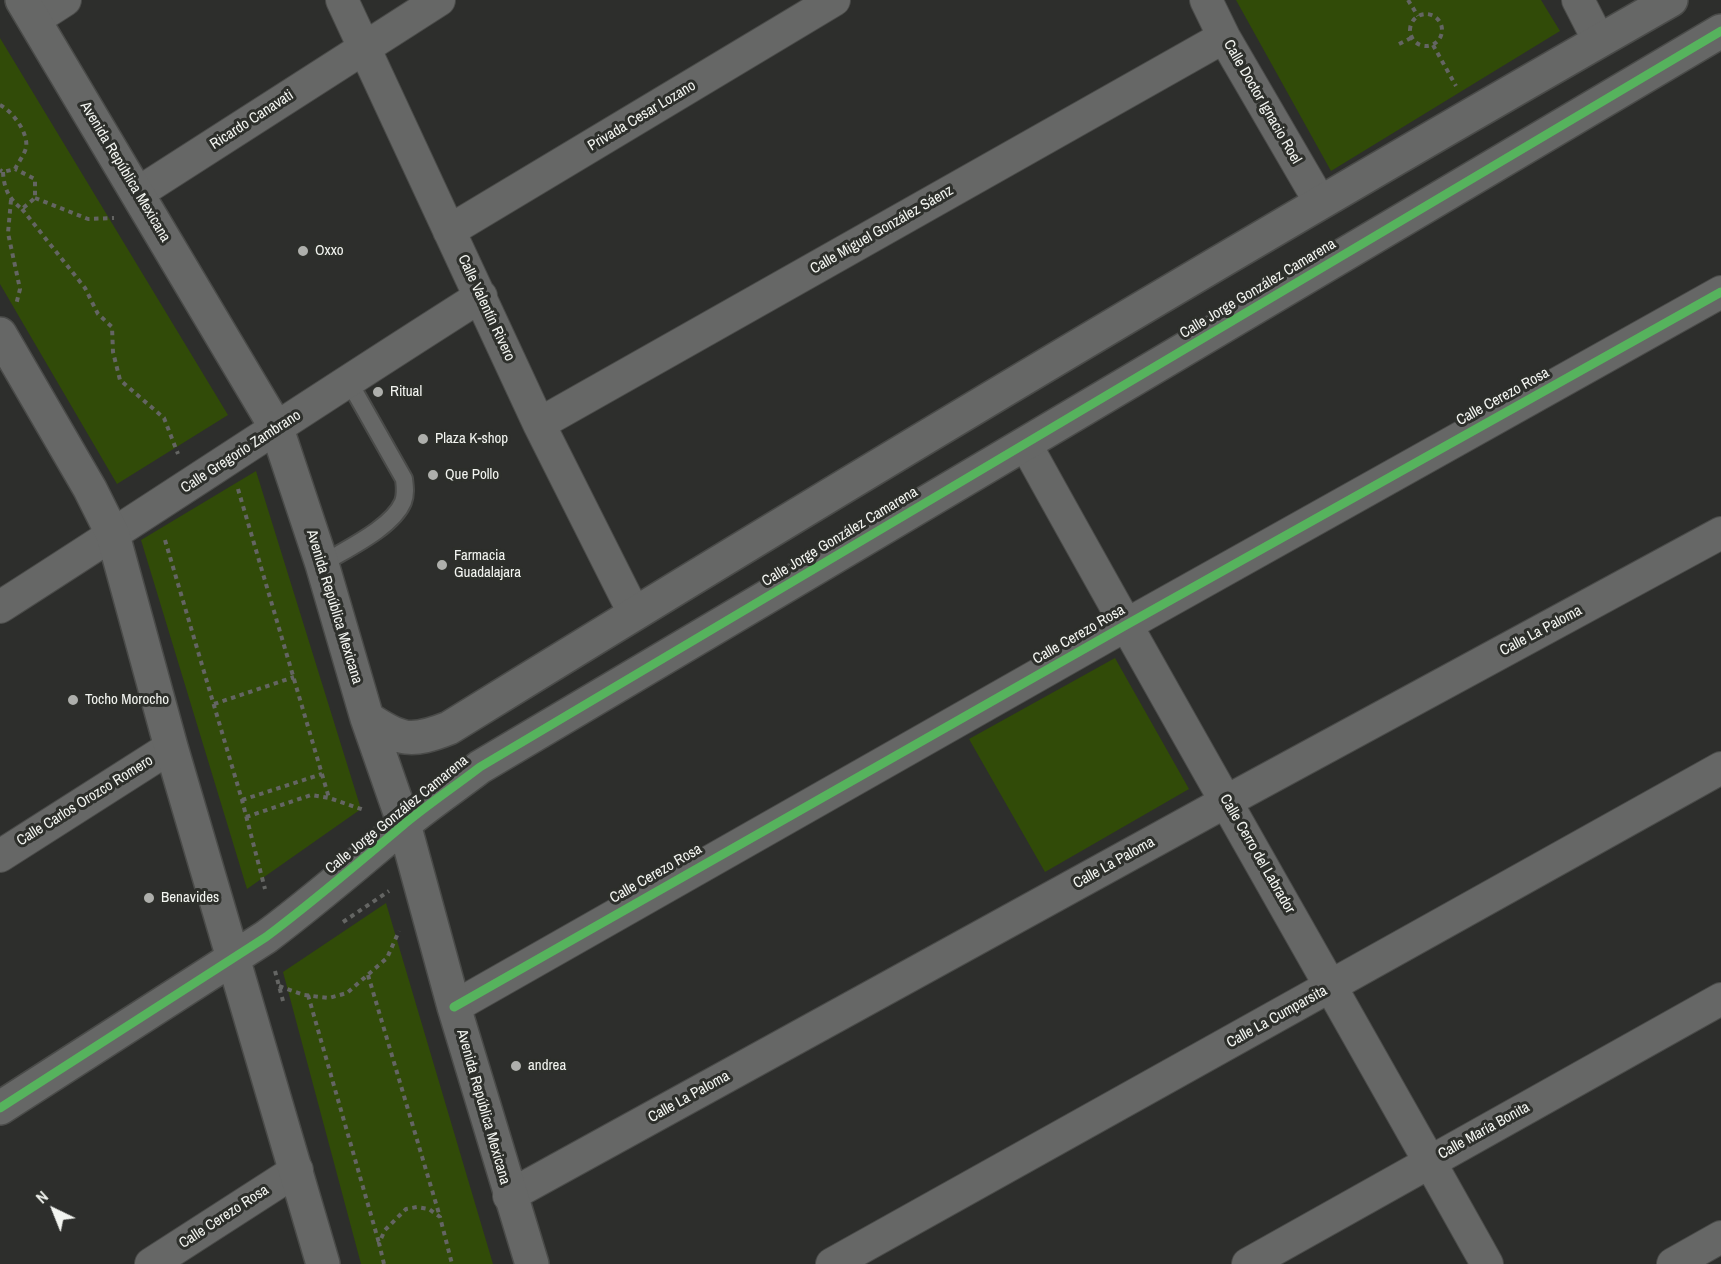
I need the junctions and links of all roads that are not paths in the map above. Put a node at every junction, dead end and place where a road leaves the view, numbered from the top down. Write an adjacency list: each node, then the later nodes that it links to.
1 (65, 0): 8 (street)
2 (342, 0): 12 (street, Calle Valentín Rivero)
3 (439, 0): 12 (street, Ricardo Canavati)
4 (834, 0): 15 (street, Privada Cesar Lozano)
5 (1206, 0): 10 (street, Calle Doctor Ignacio Roel)
6 (1578, 0): 11 (street)
7 (1671, 0): 11 (street)
8 (28, 10): 13 (street, Avenida República Mexicana)
9 (1721, 31): 22 (street, Calle Jorge González Camarena)
10 (1224, 36): 14 (street, Calle Doctor Ignacio Roel); 20 (street, Calle Miguel González Sáenz)
11 (1599, 41): 14 (street)
12 (365, 47): 13 (street, Ricardo Canavati); 15 (street, Calle Valentín Rivero)
13 (126, 201): 21 (street, Avenida República Mexicana)
14 (1320, 202): 27 (street)
15 (449, 231): 17 (street, Calle Valentín Rivero)
16 (1721, 292): 28 (street, Calle Cerezo Rosa)
17 (481, 296): 19 (street, Calle Gregorio Zambrano); 20 (street, Calle Valentín Rivero)
18 (7, 323): 24 (street)
19 (348, 380): 21 (street, Calle Gregorio Zambrano); 25 (lane)
20 (540, 424): 27 (street, Calle Valentín Rivero)
21 (277, 429): 24 (street, Calle Gregorio Zambrano); 25 (street, Avenida República Mexicana)
22 (1026, 445): 28 (street, Calle Cerro del Labrador); 33 (street, Calle Jorge González Camarena)
23 (1721, 533): 32 (street, Calle La Paloma)
24 (113, 535): 26 (street, Calle Gregorio Zambrano); 30 (street)
25 (322, 564): 29 (street, Avenida República Mexicana)
26 (0, 607)
27 (634, 613): 29 (street)
28 (1126, 626): 32 (street, Calle Cerro del Labrador); 38 (street, Calle Cerezo Rosa)
29 (367, 718): 33 (street, Avenida República Mexicana)
30 (171, 747): 34 (street, Calle Carlos Orozco Romero); 35 (street)
31 (1721, 768): 36 (street, Calle La Cumparsita)
32 (1227, 801): 36 (street, Calle Cerro del Labrador); 42 (street, Calle La Paloma)
33 (404, 824): 35 (street, Calle Jorge González Camarena); 38 (street, Avenida República Mexicana)
34 (0, 856)
35 (232, 957): 39 (street, Calle Jorge González Camarena); 41 (street)
36 (1332, 986): 40 (street, Calle Cerro del Labrador); 47 (street, Calle La Cumparsita)
37 (1721, 999): 40 (street, Calle María Bonita)
38 (454, 1007): 42 (street, Avenida República Mexicana)
39 (0, 1108)
40 (1430, 1161): 48 (street, Calle María Bonita); 49 (street, Calle Cerro del Labrador)
41 (297, 1170): 44 (street, Calle Cerezo Rosa); 45 (street)
42 (509, 1196): 46 (street, Avenida República Mexicana)
43 (1721, 1237): 50 (street)
44 (151, 1264)
45 (323, 1264)
46 (532, 1264)
47 (832, 1264)
48 (1248, 1264)
49 (1487, 1264)
50 (1674, 1264)

